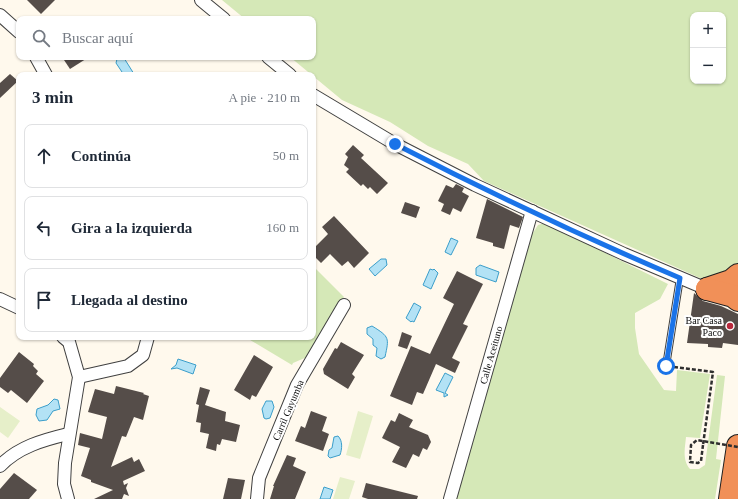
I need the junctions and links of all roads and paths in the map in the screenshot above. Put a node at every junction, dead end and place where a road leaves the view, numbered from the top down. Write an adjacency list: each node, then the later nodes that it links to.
1 (201, 0): 3 (street)
2 (0, 15): 4 (street)
3 (220, 16)
4 (16, 29)
5 (38, 60): 7 (street)
6 (272, 60): 8 (street)
7 (44, 72)
8 (286, 72)
9 (316, 97): 10 (street)
10 (532, 211): 12 (street); 27 (street, Calle Aceituno)
11 (738, 275): 13 (highway)
12 (680, 278): 13 (street); 20 (lane)
13 (707, 289): 15 (highway)
14 (0, 299): 17 (street)
15 (738, 300)
16 (344, 305): 26 (street, Carril Gayumba)
17 (16, 307)
18 (67, 340): 21 (street)
19 (147, 340): 21 (street)
20 (666, 366): 23 (path, bridge)
21 (79, 377): 22 (street)
22 (68, 434): 24 (street); 25 (street)
23 (738, 446): 28 (highway)
24 (0, 466)
25 (68, 499)
26 (257, 499)
27 (450, 499)
28 (730, 499)

